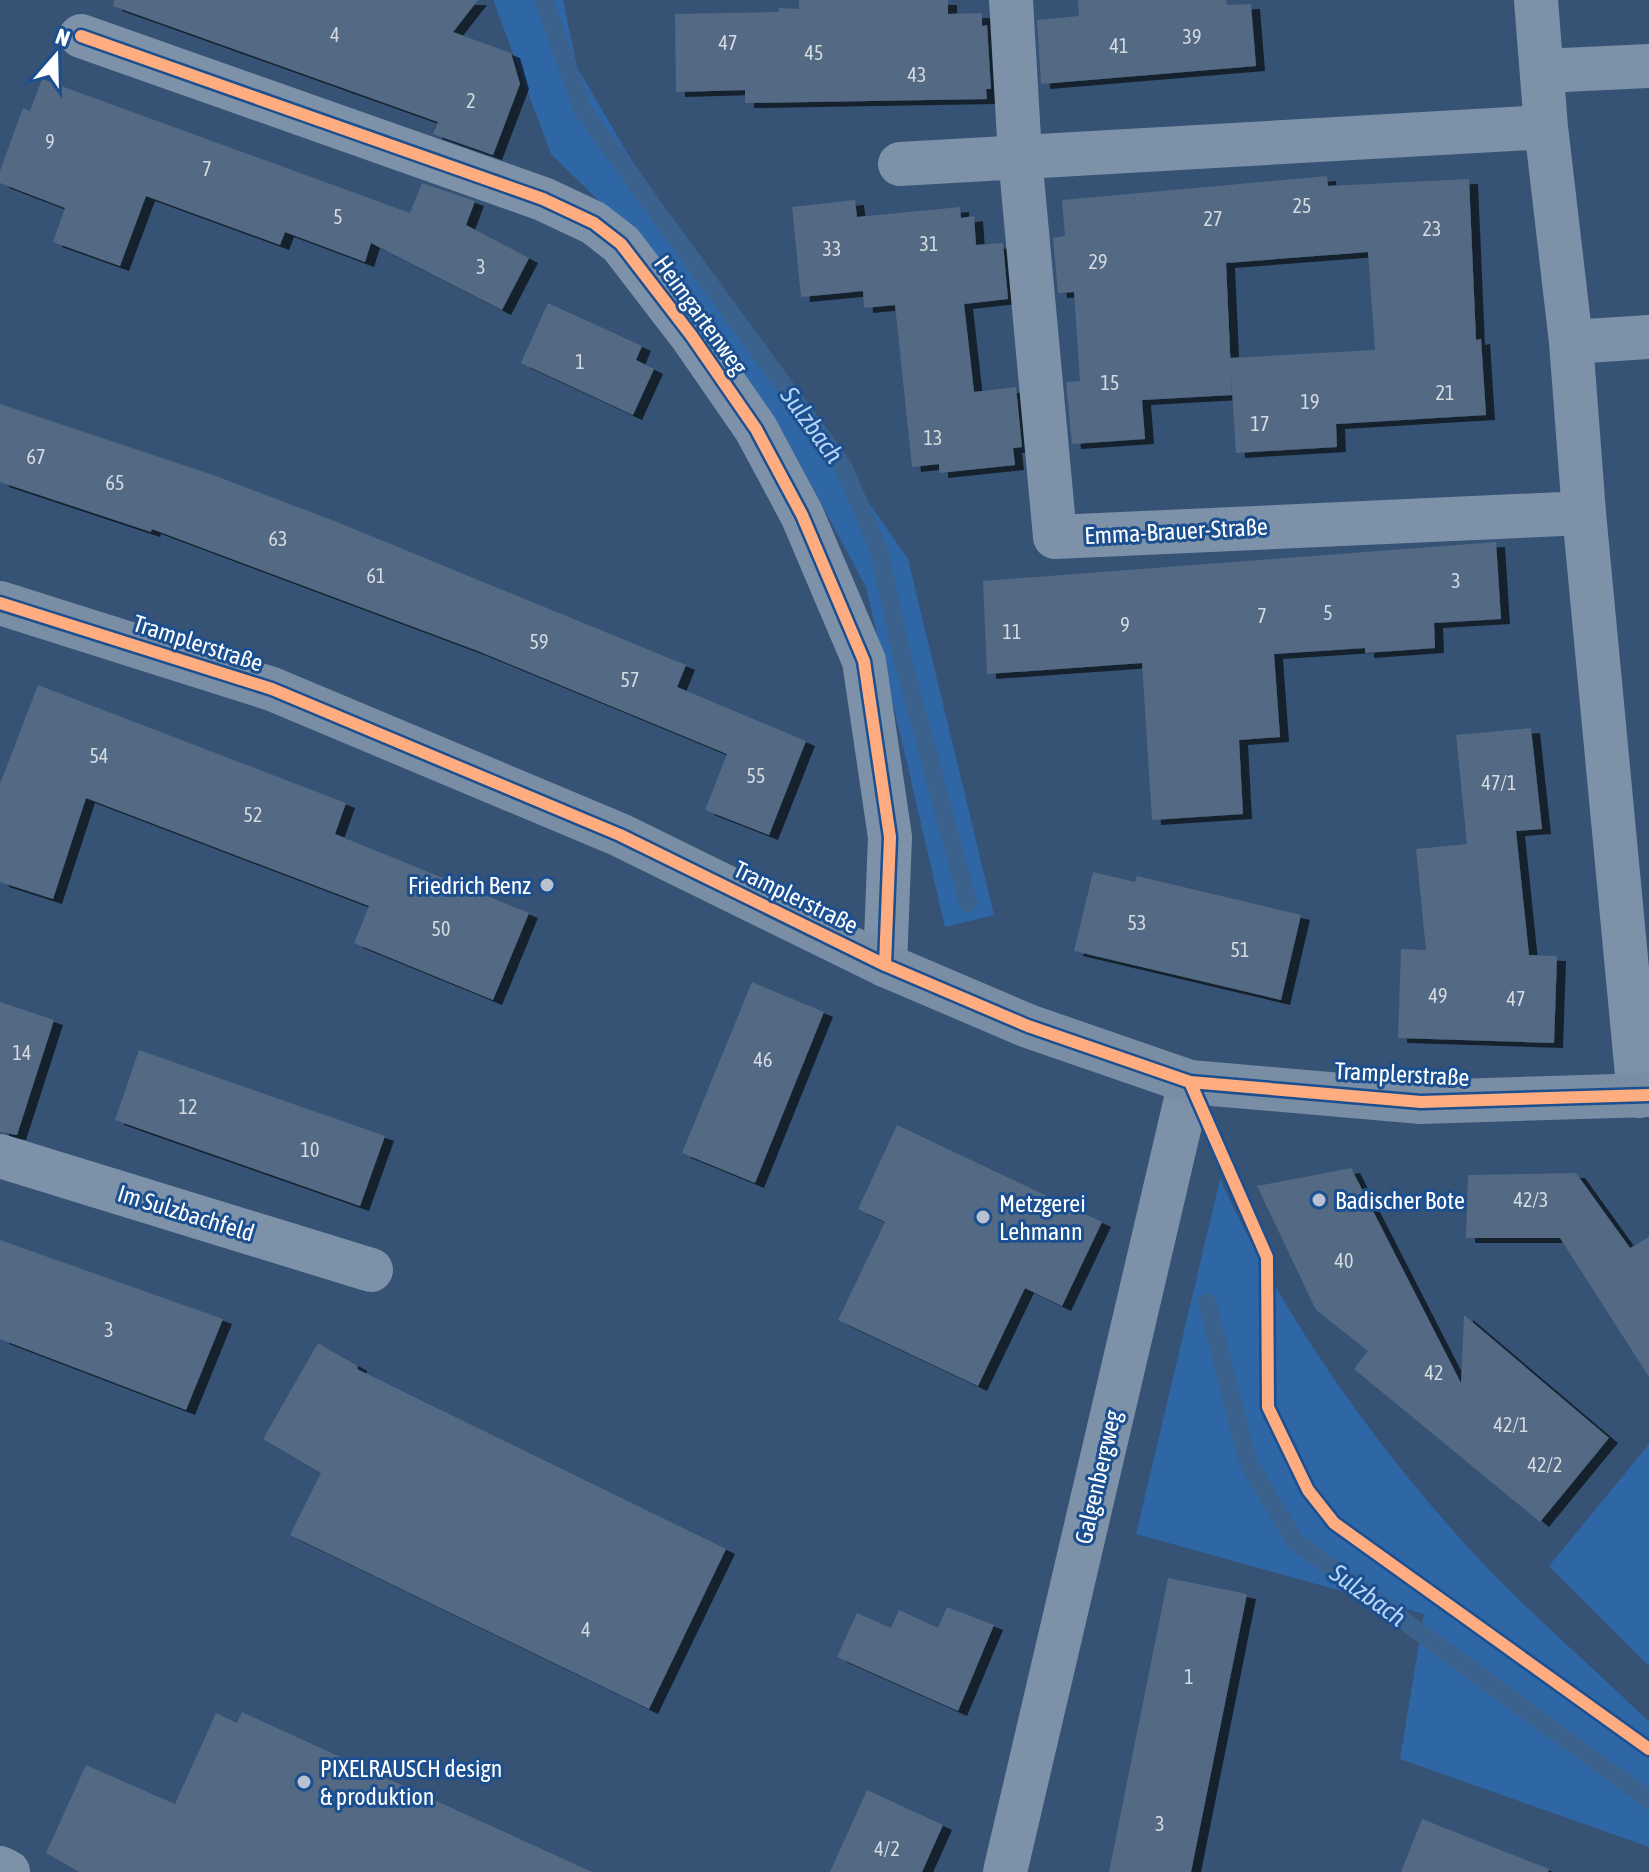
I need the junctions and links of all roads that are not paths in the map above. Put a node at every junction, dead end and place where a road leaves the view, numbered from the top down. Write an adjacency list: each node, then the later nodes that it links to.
1 (1011, 0): 7 (street, Emma-Brauer-Straße)
2 (1536, 0): 5 (street)
3 (81, 36): 13 (street, Heimgartenweg)
4 (1649, 66): 5 (street)
5 (1542, 71): 6 (street)
6 (1546, 127): 7 (street); 10 (street)
7 (1020, 156): 8 (street); 11 (street, Emma-Brauer-Straße)
8 (900, 164)
9 (1649, 337): 10 (street)
10 (1571, 342): 11 (street)
11 (1584, 513): 15 (street)
12 (0, 603): 13 (street, Tramplerstraße)
13 (885, 965): 14 (street, Tramplerstraße)
14 (1190, 1082): 15 (street, Tramplerstraße); 20 (street, Galgenbergweg)
15 (1644, 1096)
16 (0, 1156): 17 (street, Im Sulzbachfeld)
17 (371, 1270)
18 (0, 1868): 19 (street)
19 (8, 1872)
20 (1005, 1872)

